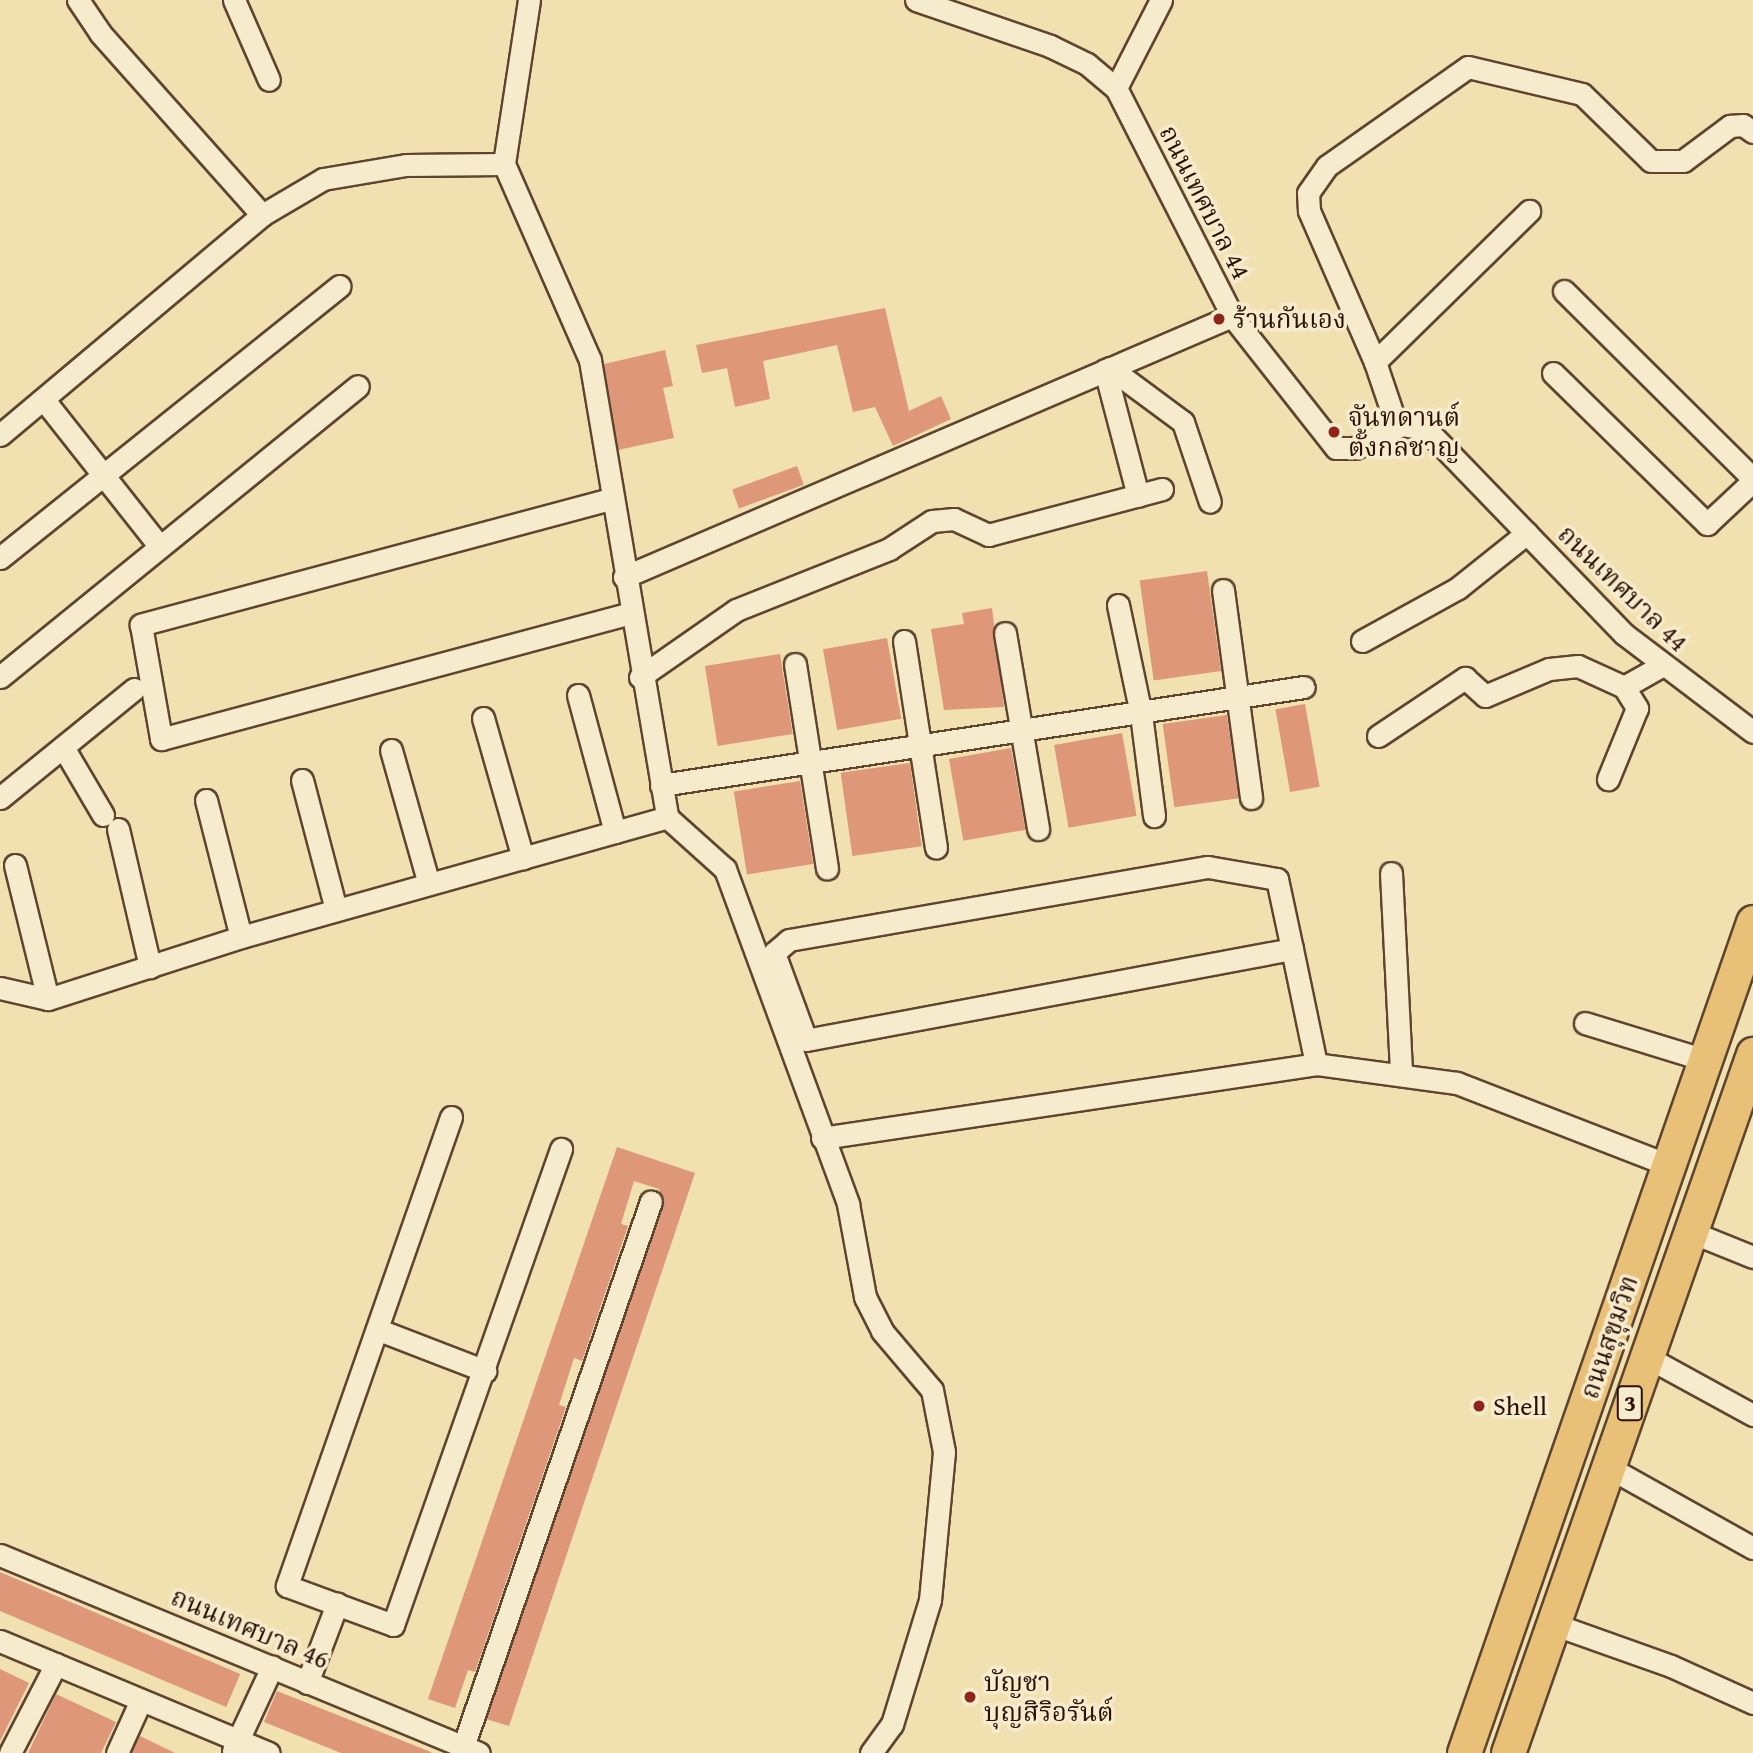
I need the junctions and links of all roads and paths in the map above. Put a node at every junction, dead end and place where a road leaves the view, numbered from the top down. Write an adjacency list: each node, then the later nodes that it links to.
1 (78, 0): 11 (street)
2 (234, 0): 6 (street)
3 (529, 0): 9 (street)
4 (916, 0): 7 (street, ถนนเทศบาล 44)
5 (1161, 0): 7 (street)
6 (269, 80)
7 (1116, 88): 14 (street, ถนนเทศบาล 44)
8 (1753, 132): 15 (street)
9 (504, 164): 11 (street); 26 (street)
10 (1529, 212): 15 (street)
11 (262, 215): 19 (street)
12 (339, 286): 22 (street)
13 (1564, 291): 23 (street)
14 (1232, 316): 16 (street); 20 (street, ถนนเทศบาล 44)
15 (1375, 362): 20 (street)
16 (1108, 369): 25 (street); 27 (street); 31 (street)
17 (1553, 373): 23 (street)
18 (358, 386): 29 (street)
19 (44, 400): 21 (street); 22 (street)
20 (1396, 427): 28 (street, ถนนเทศบาล 44)
21 (0, 435)
22 (102, 476): 29 (street); 30 (street)
23 (1753, 480)
24 (1162, 489): 25 (street)
25 (1138, 496): 41 (street)
26 (610, 499): 31 (street); 34 (street)
27 (1210, 502)
28 (1527, 533): 37 (street); 39 (street, ถนนเทศบาล 44)
29 (160, 547): 40 (street)
30 (0, 558)
31 (624, 577): 34 (street)
32 (1223, 590): 46 (street)
33 (1118, 605): 47 (street)
34 (631, 613): 41 (street)
35 (1005, 633): 49 (street)
36 (904, 640): 52 (street)
37 (1363, 640)
38 (795, 664): 55 (street)
39 (1661, 666): 43 (street); 50 (street, ถนนเทศบาล 44)
40 (0, 677)
41 (640, 677): 58 (street)
42 (1304, 687): 46 (street)
43 (1624, 687): 51 (street); 56 (street)
44 (134, 689): 53 (street)
45 (578, 695): 65 (street)
46 (1238, 699): 47 (street); 60 (street)
47 (1142, 713): 49 (street); 62 (street)
48 (483, 718): 67 (street)
49 (1022, 731): 52 (street); 64 (street)
50 (1753, 732)
51 (1378, 736)
52 (921, 746): 55 (street); 66 (street)
53 (63, 747): 59 (street); 76 (street)
54 (391, 750): 71 (street)
55 (808, 763): 58 (street); 69 (street)
56 (1608, 779)
57 (302, 780): 72 (street)
58 (661, 785): 63 (street)
59 (0, 798)
60 (1251, 798)
61 (206, 800): 74 (street)
62 (1154, 816)
63 (667, 817): 65 (street); 85 (street)
64 (1038, 829)
65 (615, 832): 67 (street)
66 (936, 848)
67 (523, 858): 71 (street)
68 (15, 865): 78 (street)
69 (827, 869)
70 (1391, 873): 83 (street)
71 (429, 884): 72 (street)
72 (336, 911): 74 (street)
73 (1753, 922): 81 (highway, ถนนสุขุมวิท / 3)
74 (241, 937): 76 (street)
75 (1292, 949): 75 (street); 82 (street)
76 (149, 967): 78 (street)
77 (0, 988): 78 (street)
78 (48, 999)
79 (1585, 1023): 81 (street)
80 (1753, 1054): 89 (highway, ถนนสุขุมวิท / 3)
81 (1705, 1060): 87 (highway, ถนนสุขุมวิท / 3)
82 (1316, 1064): 83 (street); 85 (street)
83 (1401, 1073): 87 (street)
84 (451, 1117): 91 (street)
85 (822, 1138): 111 (street)
86 (561, 1149): 93 (street)
87 (1668, 1165): 112 (highway, ถนนสุขุมวิท / 3)
88 (651, 1201): 107 (street)
89 (1690, 1232): 90 (street); 92 (highway, ถนนสุขุมวิท / 3)
90 (1753, 1258)
91 (379, 1330): 93 (street); 98 (street)
92 (1647, 1357): 94 (street); 95 (highway, ถนนสุขุมวิท / 3)
93 (485, 1371): 98 (street)
94 (1753, 1415)
95 (1608, 1467): 96 (street); 99 (highway, ถนนสุขุมวิท / 3)
96 (1753, 1548)
97 (0, 1555): 102 (street, ถนนเทศบาล 46)
98 (337, 1604): 103 (street)
99 (1553, 1624): 105 (street); 113 (highway, ถนนสุขุมวิท / 3)
100 (0, 1641): 101 (street)
101 (56, 1664): 104 (street); 108 (street)
102 (271, 1667): 103 (street, ถนนเทศบาล 46); 106 (street)
103 (307, 1683): 107 (street, ถนนเทศบาล 46)
104 (142, 1700): 106 (street); 109 (street)
105 (1753, 1703)
106 (235, 1747): 110 (street)
107 (471, 1750)
108 (10, 1753)
109 (117, 1753)
110 (269, 1753)
111 (871, 1753)
112 (1464, 1753)
113 (1508, 1753)

